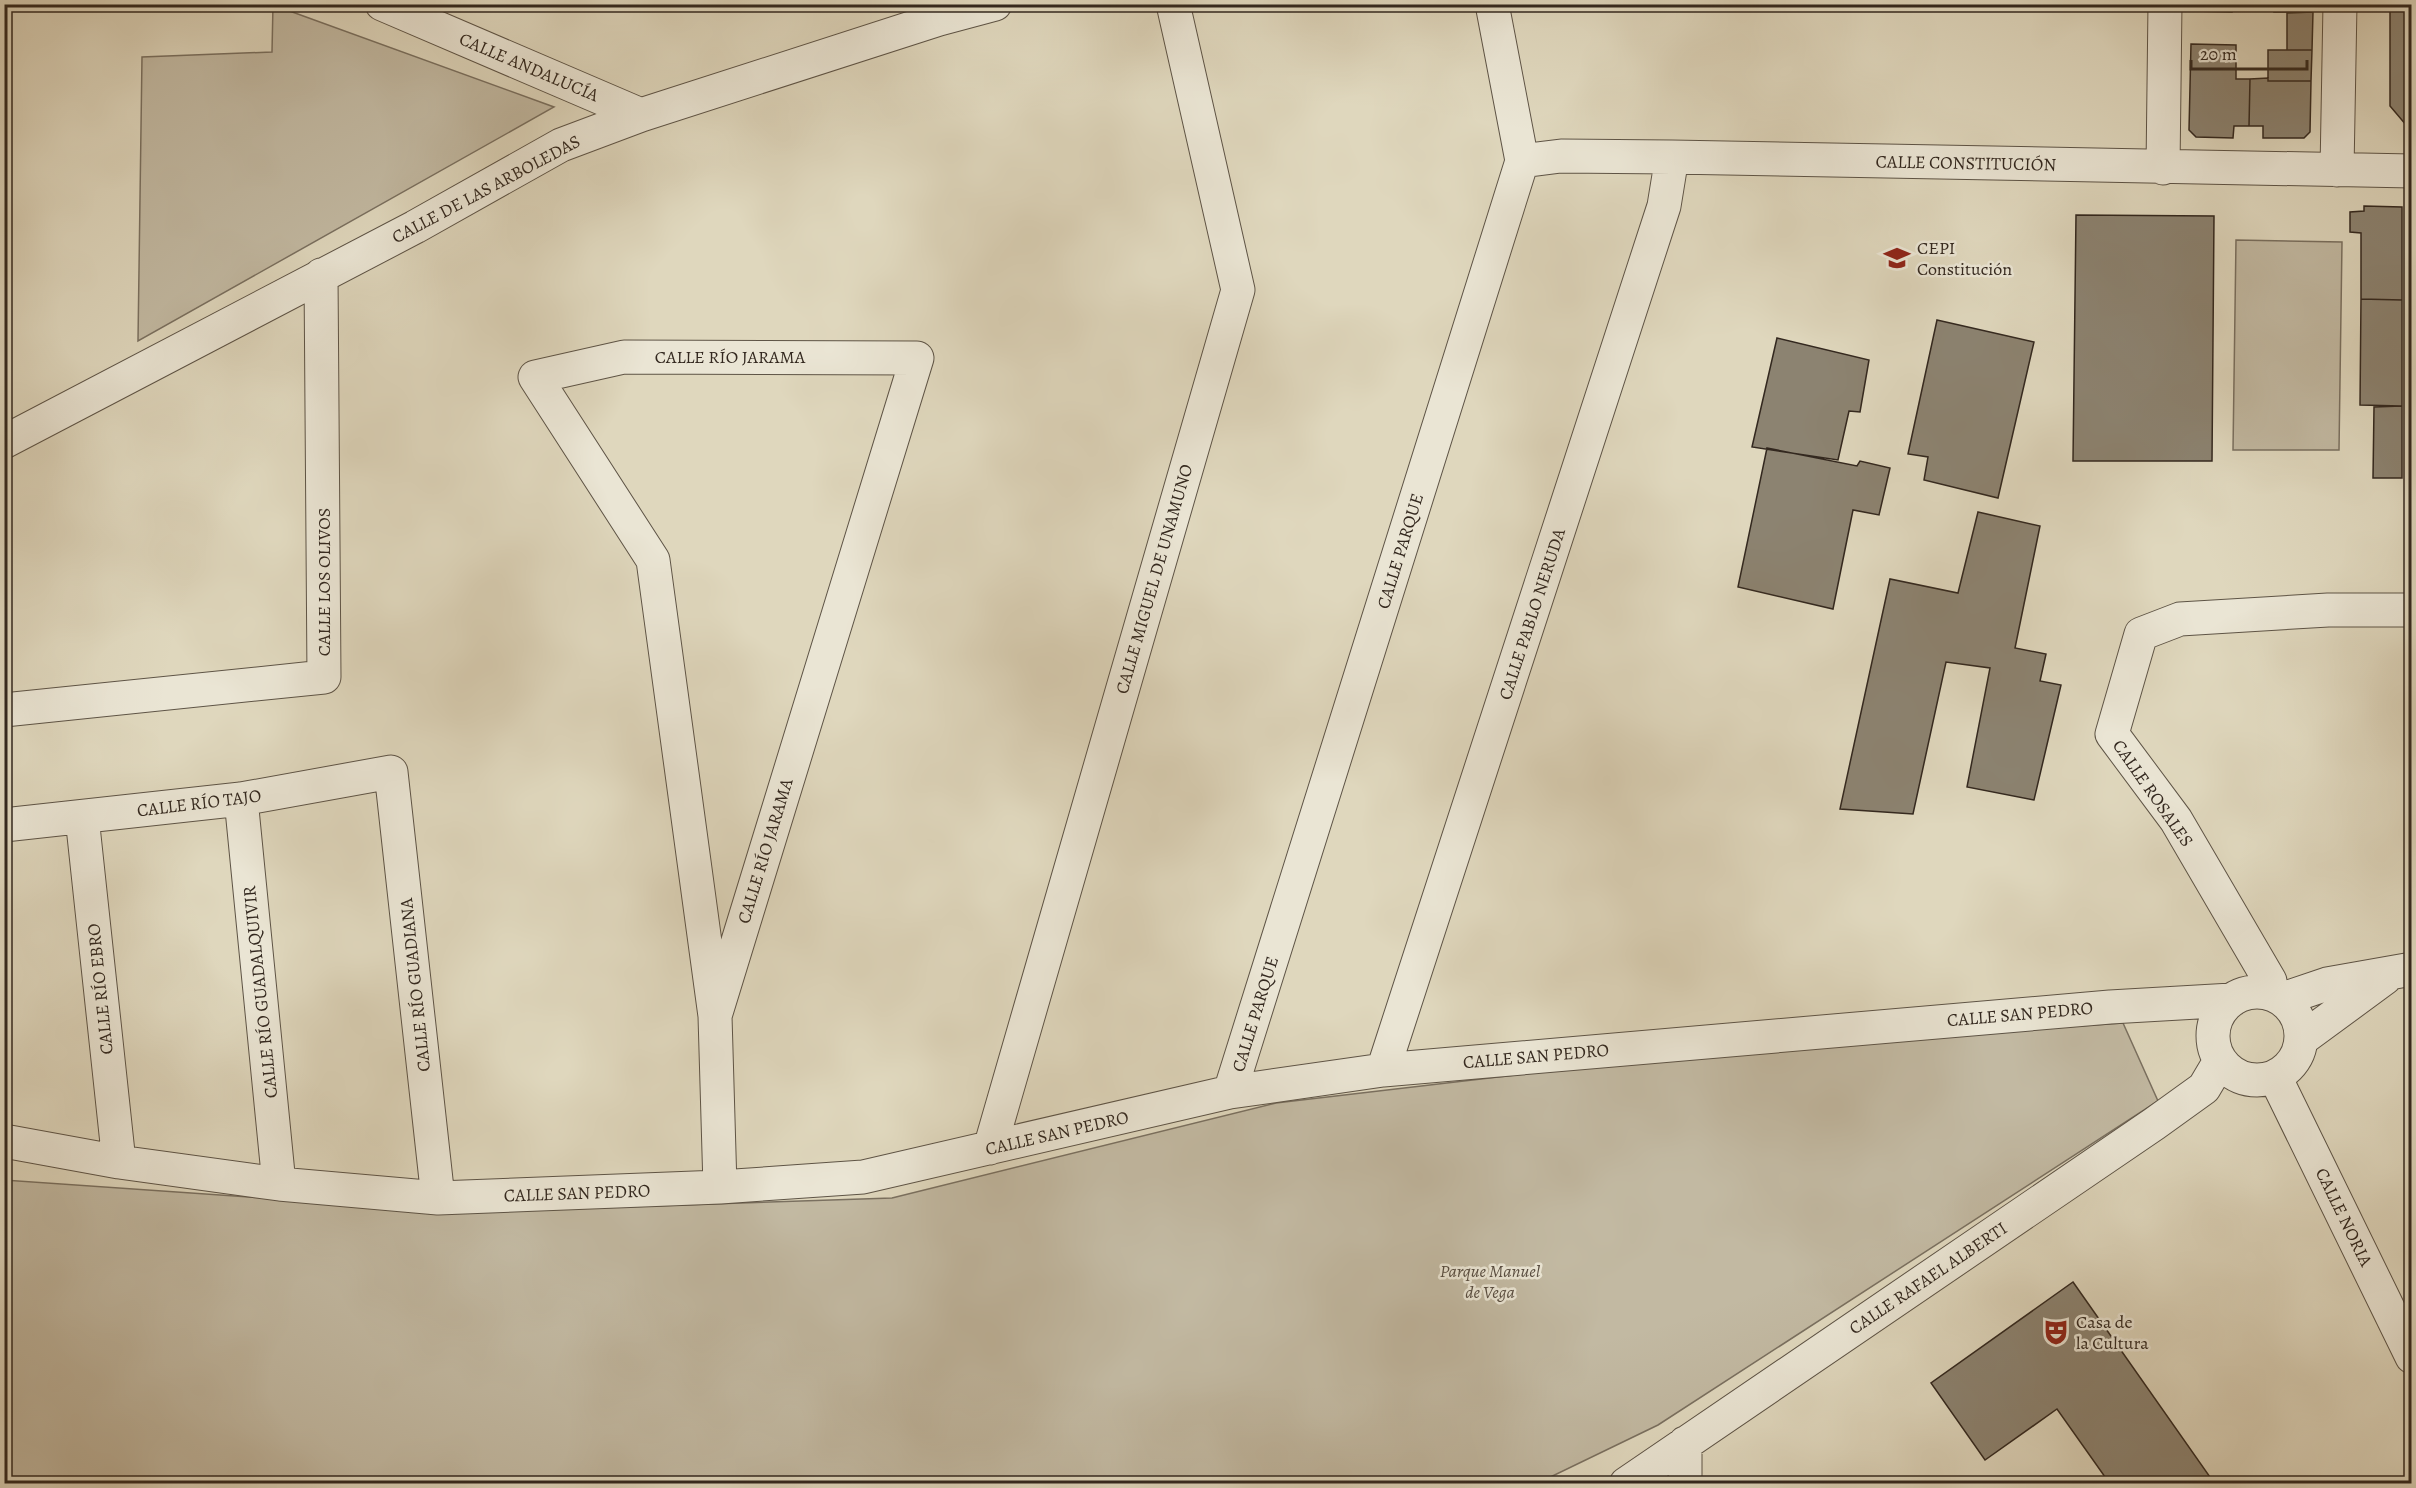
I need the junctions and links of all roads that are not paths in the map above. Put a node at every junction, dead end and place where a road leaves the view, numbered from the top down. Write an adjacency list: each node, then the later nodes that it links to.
1 (382, 4): 8 (street, CALLE ANDALUCÍA)
2 (995, 4): 7 (street, CALLE DE LAS ARBOLEDAS)
3 (1173, 4): 34 (street, CALLE MIGUEL DE UNAMUNO)
4 (1492, 4): 10 (street, CALLE PARQUE)
5 (2165, 4): 11 (street)
6 (2340, 4): 12 (street)
7 (939, 12): 8 (street, CALLE DE LAS ARBOLEDAS)
8 (642, 115): 14 (street, CALLE DE LAS ARBOLEDAS)
9 (1672, 157): 10 (street, CALLE CONSTITUCIÓN); 11 (street, CALLE CONSTITUCIÓN); 30 (street, CALLE PABLO NERUDA)
10 (1522, 161): 32 (street, CALLE PARQUE)
11 (2163, 168): 12 (street, CALLE CONSTITUCIÓN)
12 (2337, 170): 13 (street, CALLE CONSTITUCIÓN)
13 (2412, 171)
14 (321, 275): 15 (street, CALLE DE LAS ARBOLEDAS); 17 (street, CALLE LOS OLIVOS)
15 (4, 442)
16 (2412, 610): 23 (street, CALLE ROSALES)
17 (4, 710)
18 (391, 772): 19 (street, CALLE RÍO TAJO); 38 (street, CALLE RÍO GUADIANA)
19 (241, 799): 20 (street, CALLE RÍO TAJO); 36 (street, CALLE RÍO GUADALQUIVIR)
20 (82, 817): 21 (street, CALLE RÍO TAJO); 35 (street, CALLE RÍO EBRO)
21 (4, 825)
22 (2400, 973): 23 (street); 28 (street)
23 (2277, 997): 24 (street); 28 (street)
24 (2232, 1000): 25 (street, CALLE SAN PEDRO); 27 (street)
25 (2110, 1006): 27 (street, CALLE SAN PEDRO); 30 (street, CALLE SAN PEDRO)
26 (715, 1016): 26 (street, CALLE RÍO JARAMA); 37 (street, CALLE RÍO JARAMA)
27 (2214, 1027): 29 (street)
28 (2302, 1039): 31 (street)
29 (2220, 1061): 31 (street); 40 (street, CALLE RAFAEL ALBERTI)
30 (1383, 1070): 32 (street, CALLE SAN PEDRO)
31 (2275, 1077): 39 (street, CALLE NORIA)
32 (1230, 1092): 34 (street, CALLE SAN PEDRO)
33 (4, 1141): 35 (street, CALLE SAN PEDRO)
34 (990, 1148): 37 (street, CALLE SAN PEDRO)
35 (118, 1162): 36 (street, CALLE SAN PEDRO)
36 (279, 1184): 38 (street, CALLE SAN PEDRO)
37 (720, 1187): 38 (street, CALLE SAN PEDRO)
38 (438, 1198)
39 (2412, 1357)
40 (1685, 1443): 41 (street, CALLE RAFAEL ALBERTI); 42 (street)
41 (1626, 1484)
42 (1685, 1484)

